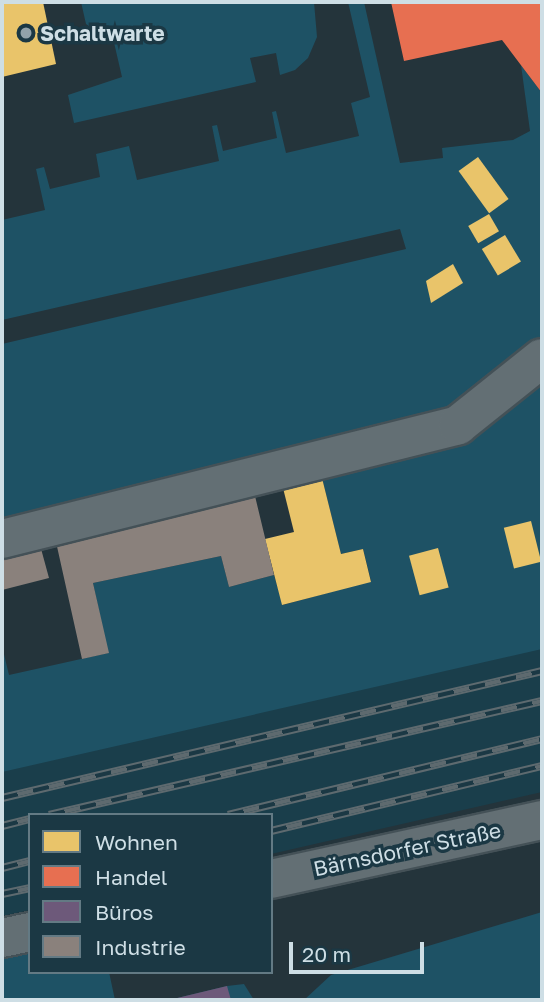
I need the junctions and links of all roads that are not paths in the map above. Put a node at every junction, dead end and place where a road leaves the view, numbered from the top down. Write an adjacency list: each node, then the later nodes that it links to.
1 (542, 358): 2 (street)
2 (2, 538)
3 (542, 820): 4 (street, Bärnsdorfer Straße)
4 (273, 879)
5 (28, 932): 6 (street)
6 (2, 938)

